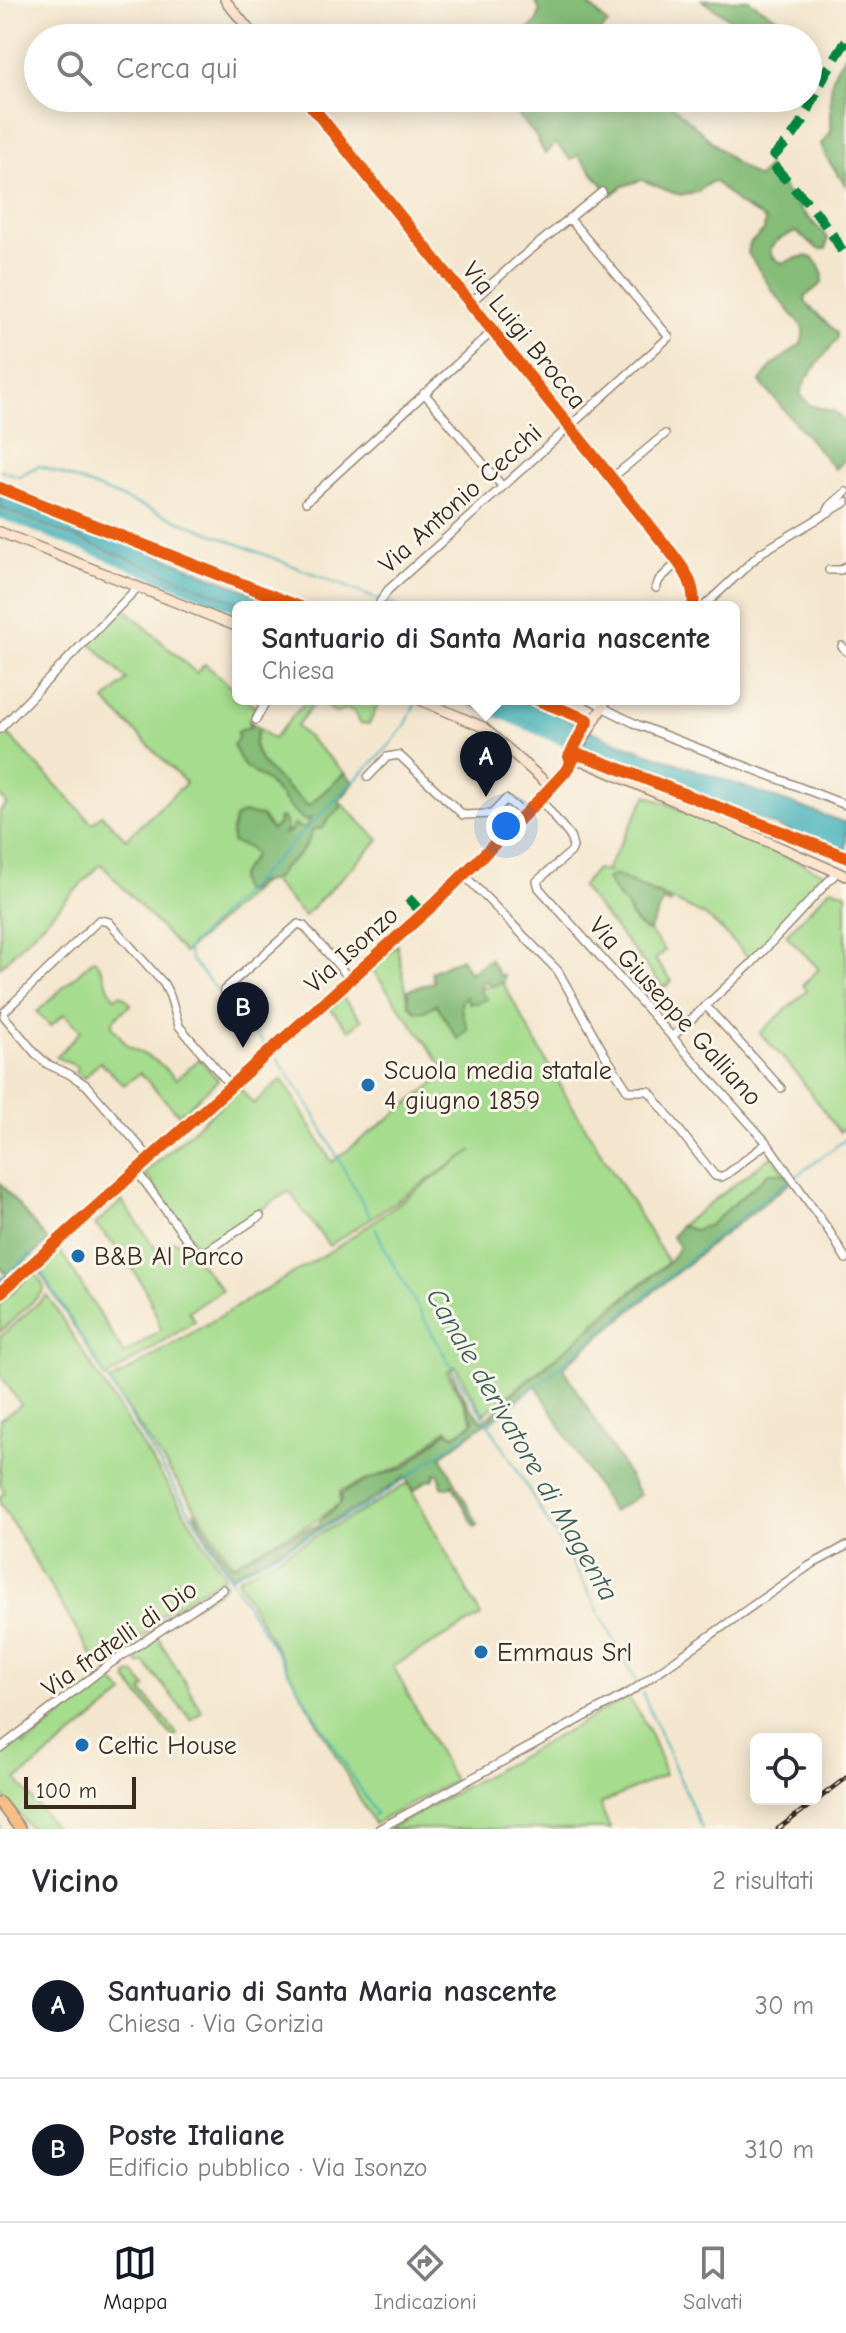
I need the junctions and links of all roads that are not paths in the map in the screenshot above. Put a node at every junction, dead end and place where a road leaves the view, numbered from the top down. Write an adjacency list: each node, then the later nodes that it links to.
1 (225, 0): 2 (street)
2 (245, 24)
3 (316, 112): 6 (street, Via Luigi Brocca)
4 (602, 192): 5 (street)
5 (569, 218): 6 (street); 9 (street, Via Antonio Cecchi)
6 (470, 303): 7 (street, Via Luigi Brocca)
7 (493, 331): 8 (street); 9 (street, Via Luigi Brocca)
8 (424, 393): 12 (street); 14 (street)
9 (569, 425): 11 (street, Via Luigi Brocca); 12 (street, Via Antonio Cecchi)
10 (665, 434): 11 (street)
11 (612, 478): 18 (street, Via Luigi Brocca)
12 (502, 486): 23 (street, Via Antonio Cecchi)
13 (846, 492): 16 (street)
14 (306, 502)
15 (846, 502): 16 (street)
16 (827, 514): 25 (street)
17 (0, 532): 21 (street)
18 (678, 562): 22 (street); 24 (street, Via Luigi Brocca)
19 (846, 566): 20 (street)
20 (829, 570)
21 (138, 587): 26 (street); 32 (street)
22 (656, 588)
23 (381, 600)
24 (693, 601)
25 (709, 601)
26 (232, 625)
27 (264, 705): 31 (street)
28 (432, 705): 35 (street)
29 (603, 705): 33 (street, Via Isonzo)
30 (606, 705): 37 (street)
31 (256, 720)
32 (0, 729)
33 (576, 755): 35 (street, Via Isonzo); 39 (street)
34 (368, 777): 38 (street)
35 (551, 787): 36 (street, Via Isonzo)
36 (540, 799): 38 (street, Via Isonzo); 44 (street, Via Giuseppe Galliano)
37 (846, 805)
38 (524, 814): 40 (street, Via Isonzo)
39 (842, 874): 43 (street)
40 (464, 875): 41 (street, Via Isonzo); 47 (street)
41 (350, 979): 42 (street); 45 (street, Via Isonzo)
42 (224, 990)
43 (706, 1006): 44 (street); 46 (street)
44 (672, 1037): 47 (street, Via Giuseppe Galliano)
45 (231, 1086): 48 (street, Via Isonzo); 48 (street)
46 (781, 1088)
47 (767, 1143): 51 (street, Via Giuseppe Galliano)
48 (150, 1158): 49 (street, Via Isonzo)
49 (136, 1170): 50 (street); 52 (street, Via Isonzo)
50 (260, 1216)
51 (846, 1259)
52 (0, 1293)
53 (846, 1546): 58 (street)
54 (223, 1589): 55 (street, Via fratelli di Dio)
55 (0, 1748)
56 (0, 1803): 57 (main road)
57 (20, 1829)
58 (379, 1829)

